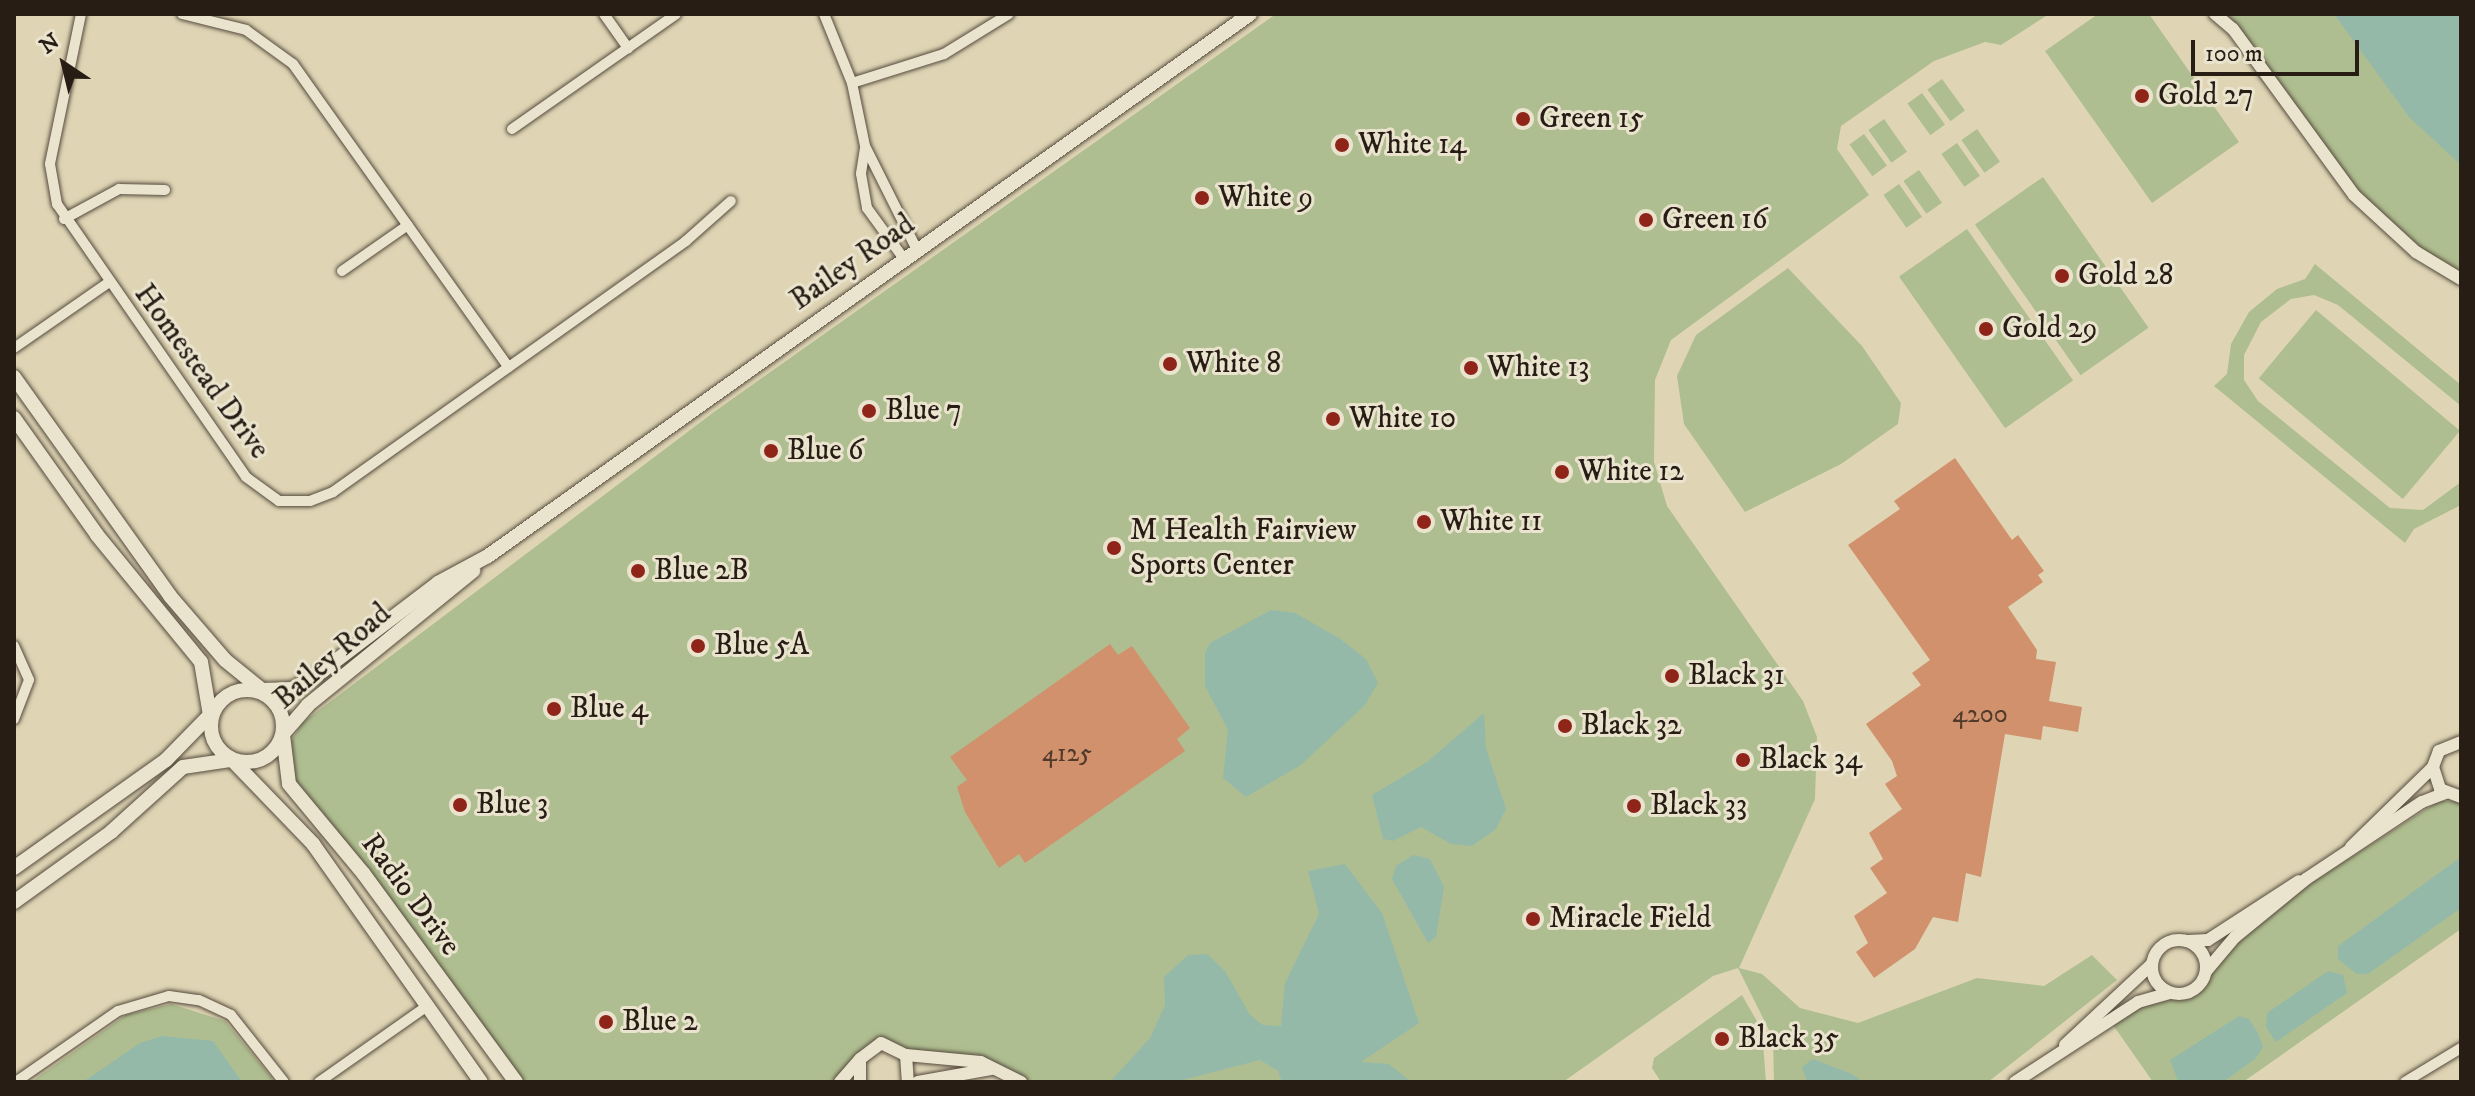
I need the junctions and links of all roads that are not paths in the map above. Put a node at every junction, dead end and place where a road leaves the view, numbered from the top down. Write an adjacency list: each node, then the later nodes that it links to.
1 (81, 14): 17 (street, Homestead Drive)
2 (604, 14): 11 (street)
3 (676, 14): 11 (street)
4 (824, 14): 12 (street)
5 (1009, 14): 12 (street)
6 (1250, 14): 19 (main road, Bailey Road)
7 (2215, 14): 10 (street)
8 (2228, 14): 10 (street)
9 (188, 15): 18 (street)
10 (2233, 29): 21 (street)
11 (628, 48): 13 (street)
12 (852, 83): 14 (street)
13 (512, 129)
14 (865, 146): 19 (street); 19 (street)
15 (165, 190): 17 (street)
16 (731, 201): 24 (street, Homestead Drive)
17 (64, 219): 22 (street, Homestead Drive)
18 (408, 225): 20 (street); 24 (street)
19 (910, 254): 27 (main road, Bailey Road)
20 (342, 271)
21 (2461, 279)
22 (108, 283): 23 (street); 24 (street, Homestead Drive)
23 (14, 348)
24 (508, 367)
25 (14, 377): 29 (main road)
26 (14, 418): 30 (main road)
27 (488, 556): 29 (main road, Bailey Road); 32 (main road, Bailey Road)
28 (14, 646): 31 (street)
29 (262, 690): 30 (main road); 32 (main road)
30 (210, 716): 34 (main road); 39 (main road)
31 (14, 719)
32 (283, 734): 34 (main road); 56 (main road, Radio Drive)
33 (2461, 742): 35 (street)
34 (231, 760): 41 (main road); 46 (main road, Radio Drive)
35 (2433, 767): 36 (street); 38 (street)
36 (2446, 793): 37 (street); 38 (street)
37 (2461, 797)
38 (2351, 847): 40 (street)
39 (15, 867)
40 (2306, 879): 42 (street); 44 (street)
41 (14, 902)
42 (2188, 941): 43 (street); 44 (street)
43 (2152, 964): 45 (street); 48 (street)
44 (2207, 970): 45 (street)
45 (2170, 993): 48 (street)
46 (427, 1006): 54 (street); 55 (main road, Radio Drive)
47 (2461, 1048): 63 (street)
48 (2060, 1051): 62 (street)
49 (906, 1055): 50 (street); 51 (street); 59 (street)
50 (860, 1059): 57 (street); 58 (street)
51 (991, 1069): 60 (street); 61 (street)
52 (16, 1080): 53 (street)
53 (284, 1082)
54 (319, 1082)
55 (481, 1082)
56 (516, 1082)
57 (840, 1082)
58 (860, 1082)
59 (908, 1082)
60 (918, 1082)
61 (1021, 1082)
62 (2015, 1082)
63 (2405, 1082)

